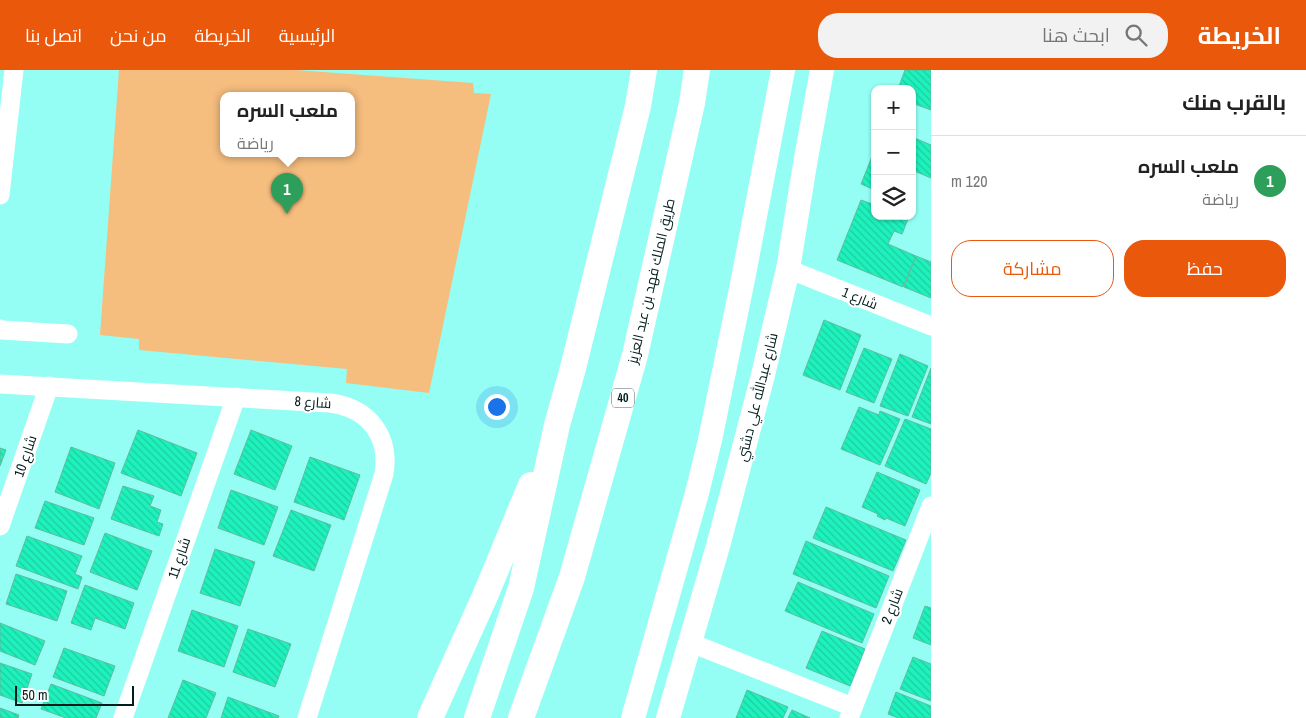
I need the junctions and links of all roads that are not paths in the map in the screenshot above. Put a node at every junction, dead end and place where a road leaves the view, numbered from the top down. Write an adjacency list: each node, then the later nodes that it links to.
1 (14, 70): 7 (street)
2 (644, 70): 18 (highway)
3 (697, 70): 29 (highway, طريق الملك فهد بن عبد العزيز / 40)
4 (783, 70): 11 (main road)
5 (812, 70): 8 (main road)
6 (822, 70): 8 (main road, شارع عبدالله علي دشتي)
7 (6, 89): 9 (street)
8 (805, 164): 10 (main road, شارع عبدالله علي دشتي)
9 (0, 195)
10 (788, 269): 12 (street, شارع 1); 19 (main road, شارع عبدالله علي دشتي)
11 (743, 279): 19 (main road); 22 (main road)
12 (931, 326)
13 (0, 329): 14 (street)
14 (68, 334)
15 (0, 384): 16 (street, شارع 8)
16 (49, 386): 17 (street, شارع 8); 21 (street, شارع 10)
17 (236, 397): 25 (street, شارع 11); 26 (street, شارع 8)
18 (557, 425): 27 (highway); 28 (highway)
19 (739, 466): 23 (main road, شارع عبدالله علي دشتي)
20 (931, 506): 24 (street, شارع 2)
21 (0, 526)
22 (660, 624): 30 (main road); 31 (main road)
23 (691, 643): 24 (street, شارع 2); 32 (main road, شارع عبدالله علي دشتي)
24 (851, 712)
25 (123, 718)
26 (307, 718)
27 (430, 718)
28 (476, 718)
29 (521, 718)
30 (633, 718)
31 (648, 718)
32 (668, 718)

